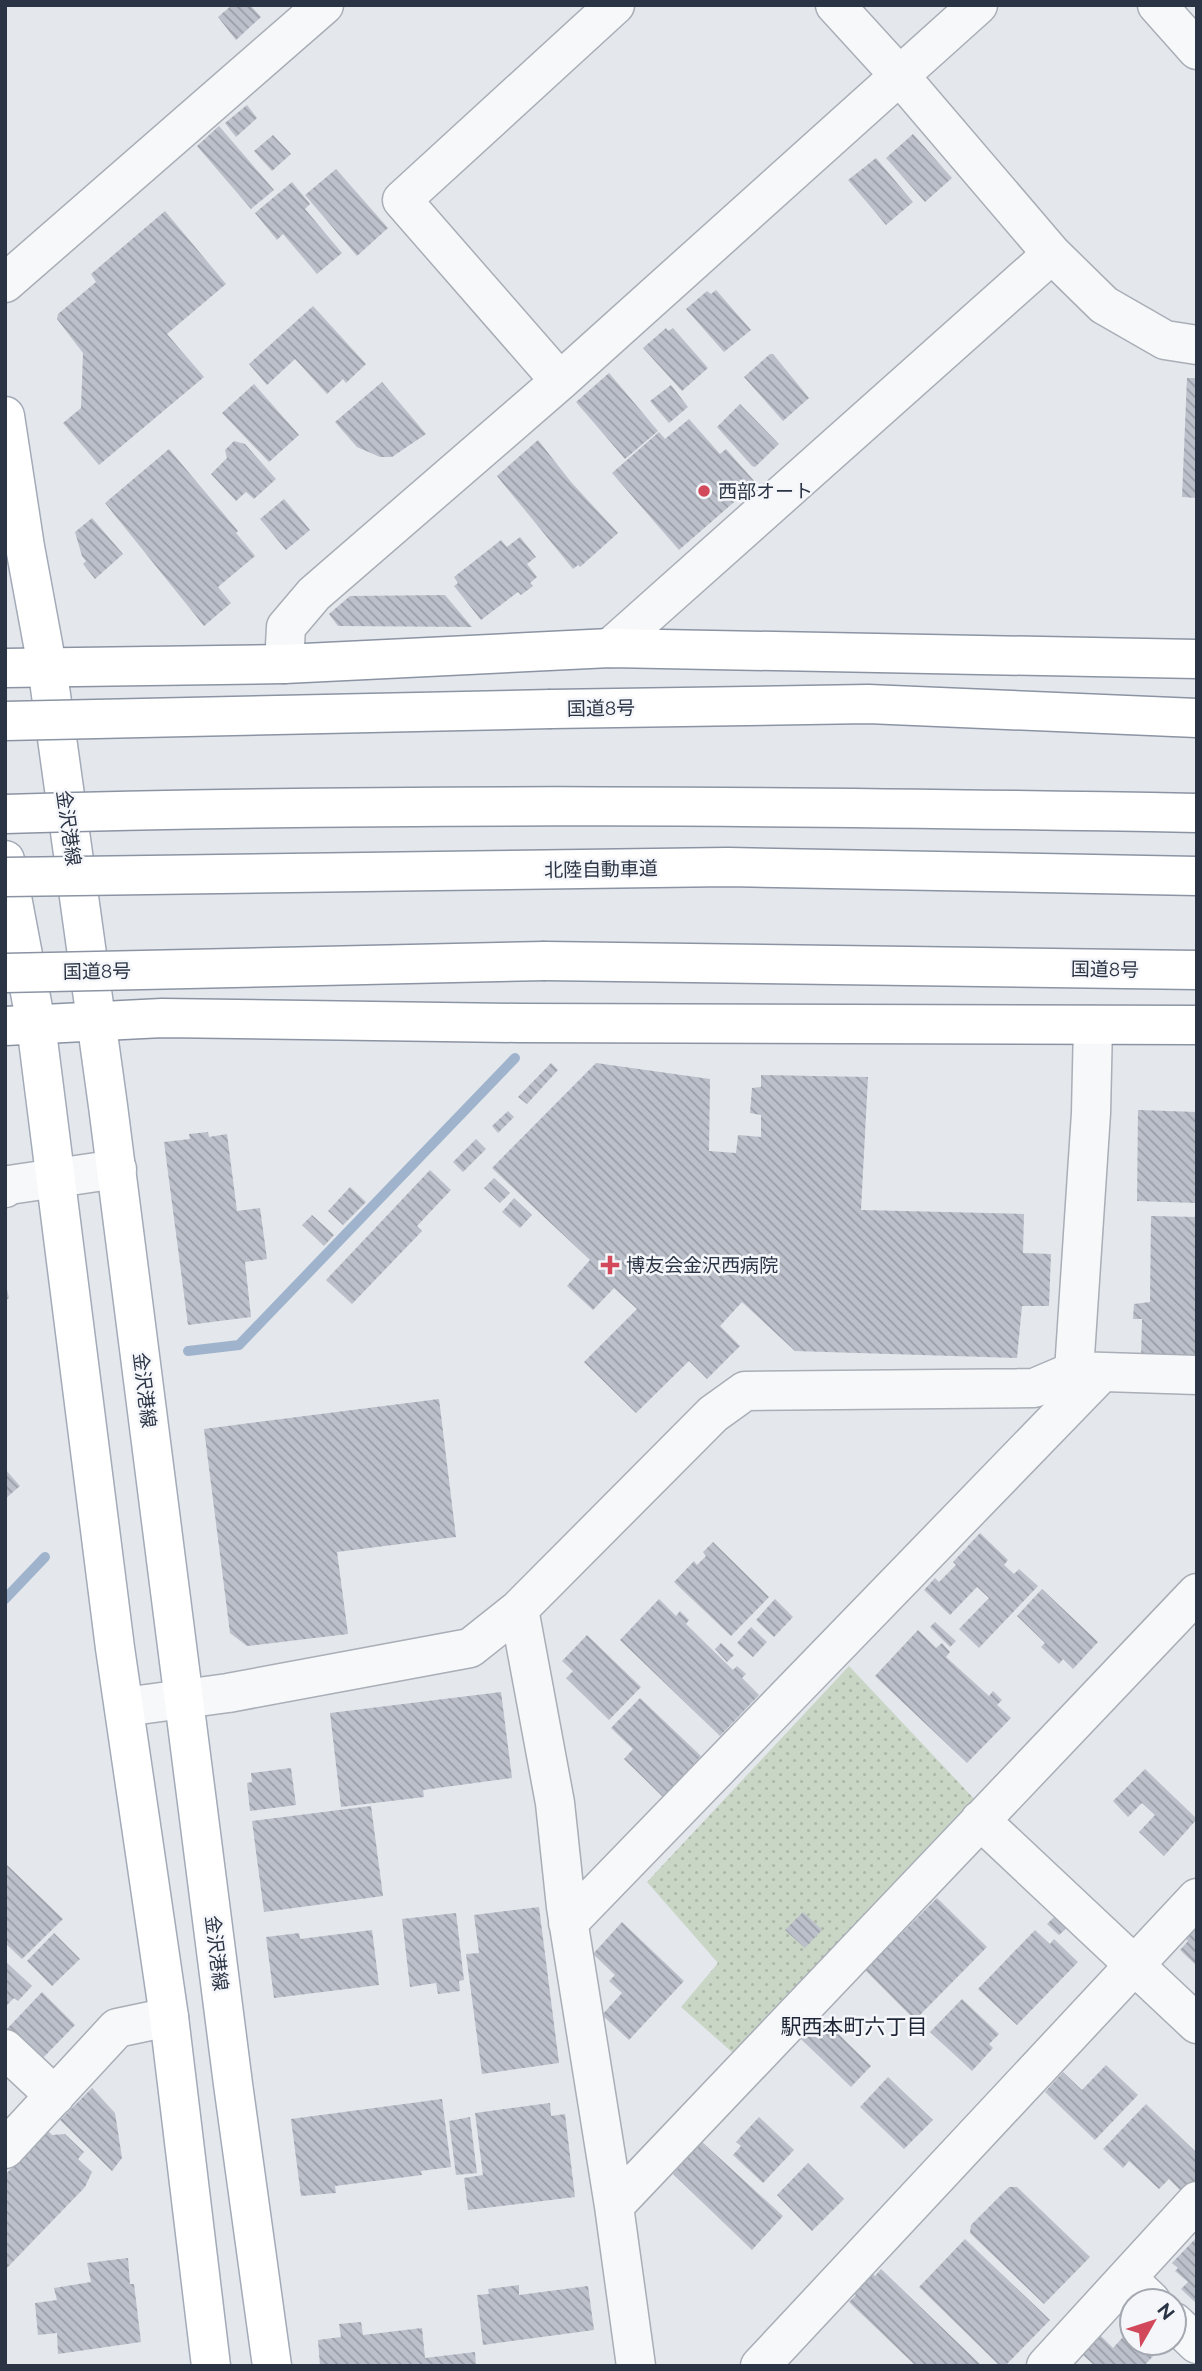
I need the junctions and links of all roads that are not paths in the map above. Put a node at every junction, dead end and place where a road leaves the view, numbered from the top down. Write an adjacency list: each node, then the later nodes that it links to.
1 (324, 5): 9 (street)
2 (615, 5): 11 (street)
3 (835, 5): 7 (street)
4 (978, 5): 7 (street)
5 (1157, 5): 6 (street)
6 (1197, 50)
7 (899, 75): 8 (street); 11 (street)
8 (1052, 254): 10 (street); 13 (street)
9 (5, 283)
10 (1197, 345)
11 (560, 382): 15 (street)
12 (5, 416): 16 (main road, 金沢港線)
13 (610, 648): 14 (main road); 15 (main road)
14 (1197, 659)
15 (284, 664): 16 (main road)
16 (47, 666): 17 (main road); 27 (main road, 金沢港線)
17 (5, 668)
18 (1197, 718): 19 (main road, 国道8号, bridge)
19 (5, 721)
20 (1197, 813): 21 (main road, bridge)
21 (5, 814)
22 (5, 860): 28 (main road)
23 (1197, 876): 24 (main road, 北陸自動車道, bridge)
24 (5, 877)
25 (1197, 970): 26 (main road, 国道8号, bridge)
26 (5, 973)
27 (95, 1020): 28 (main road); 29 (main road); 31 (main road, 金沢港線)
28 (21, 1025): 32 (main road)
29 (1093, 1025): 30 (main road); 34 (street)
30 (1197, 1025)
31 (117, 1169): 32 (street); 38 (main road, 金沢港線)
32 (54, 1178): 33 (street); 39 (main road)
33 (5, 1188)
34 (1088, 1371): 35 (street); 37 (street); 42 (street)
35 (1197, 1375)
36 (1197, 1593): 40 (street)
37 (519, 1609): 38 (street); 42 (street)
38 (184, 1697): 39 (street); 54 (main road, 金沢港線)
39 (124, 1707): 44 (main road)
40 (980, 1821): 43 (street); 50 (street)
41 (1197, 1898): 43 (street)
42 (568, 1923): 50 (street)
43 (1133, 1965): 45 (street); 56 (street)
44 (169, 2017): 47 (street); 53 (main road)
45 (1197, 2024)
46 (5, 2049): 47 (street)
47 (55, 2096): 48 (street)
48 (5, 2149)
49 (1197, 2201): 51 (street)
50 (614, 2206): 55 (street)
51 (1141, 2287)
52 (1118, 2307): 57 (street)
53 (211, 2366)
54 (272, 2366)
55 (636, 2366)
56 (760, 2366)
57 (1046, 2366)

